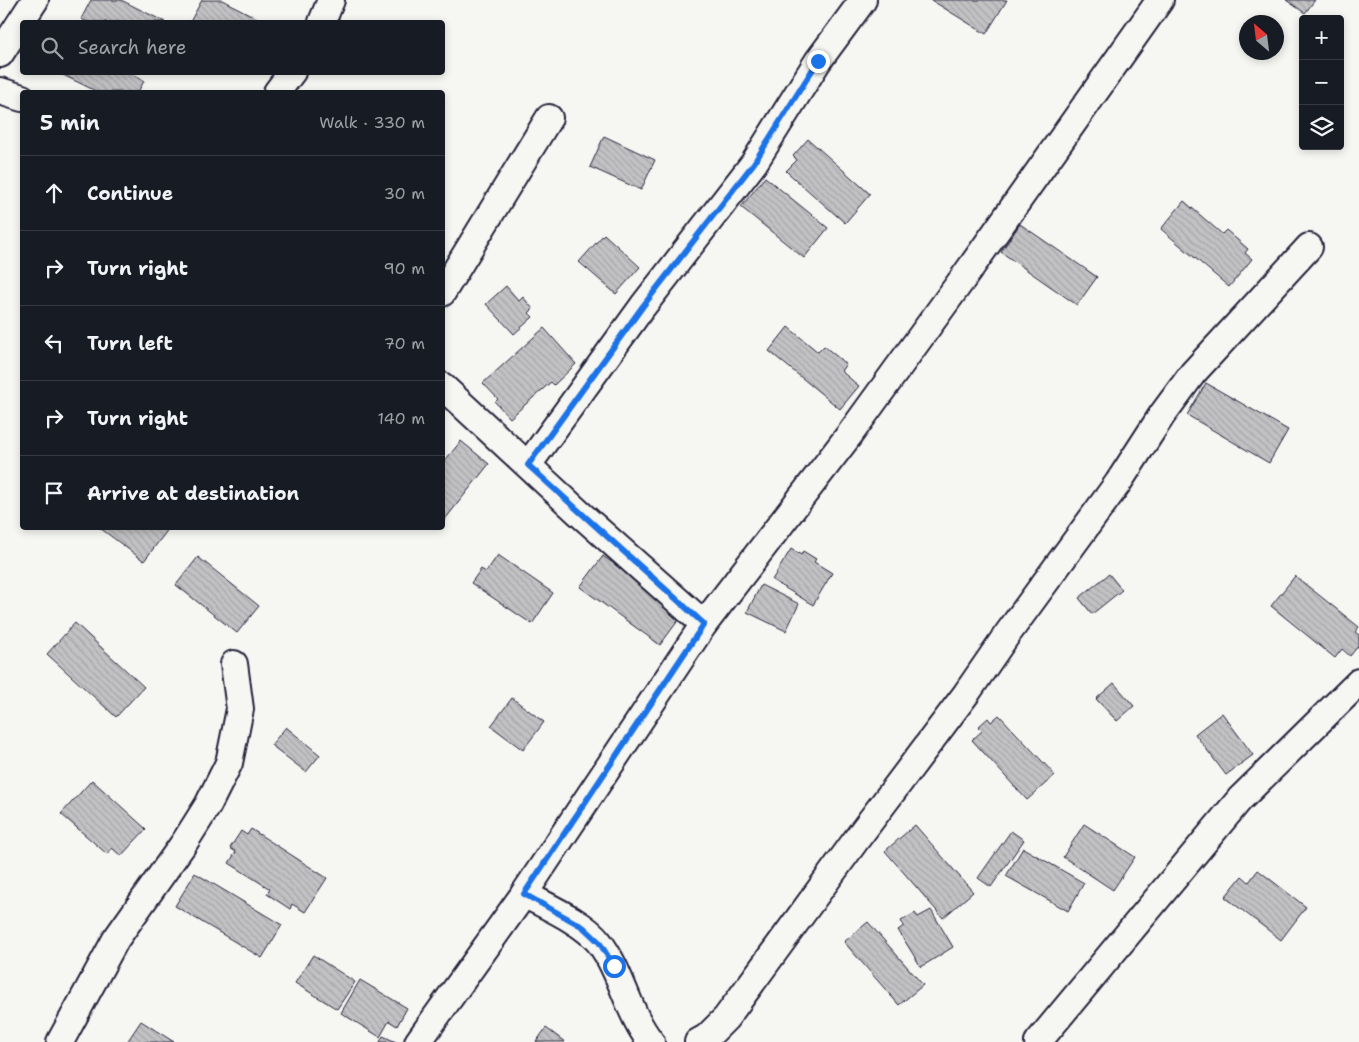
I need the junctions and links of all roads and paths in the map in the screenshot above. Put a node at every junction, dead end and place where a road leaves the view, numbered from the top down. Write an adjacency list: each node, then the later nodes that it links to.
1 (35, 0): 5 (street)
2 (331, 0): 6 (street)
3 (864, 0): 17 (street)
4 (1160, 0): 18 (street)
5 (22, 20)
6 (323, 20)
7 (20, 23): 8 (street)
8 (0, 54)
9 (290, 75): 10 (street)
10 (278, 90)
11 (0, 91): 12 (street)
12 (20, 97)
13 (549, 118): 15 (street)
14 (1309, 246): 25 (street)
15 (445, 288)
16 (445, 389): 17 (street)
17 (528, 465): 18 (street)
18 (704, 624): 21 (street)
19 (234, 664): 22 (street)
20 (1359, 682): 26 (street)
21 (524, 894): 23 (street); 24 (street)
22 (60, 1042)
23 (418, 1042)
24 (652, 1042)
25 (698, 1042)
26 (1038, 1042)

